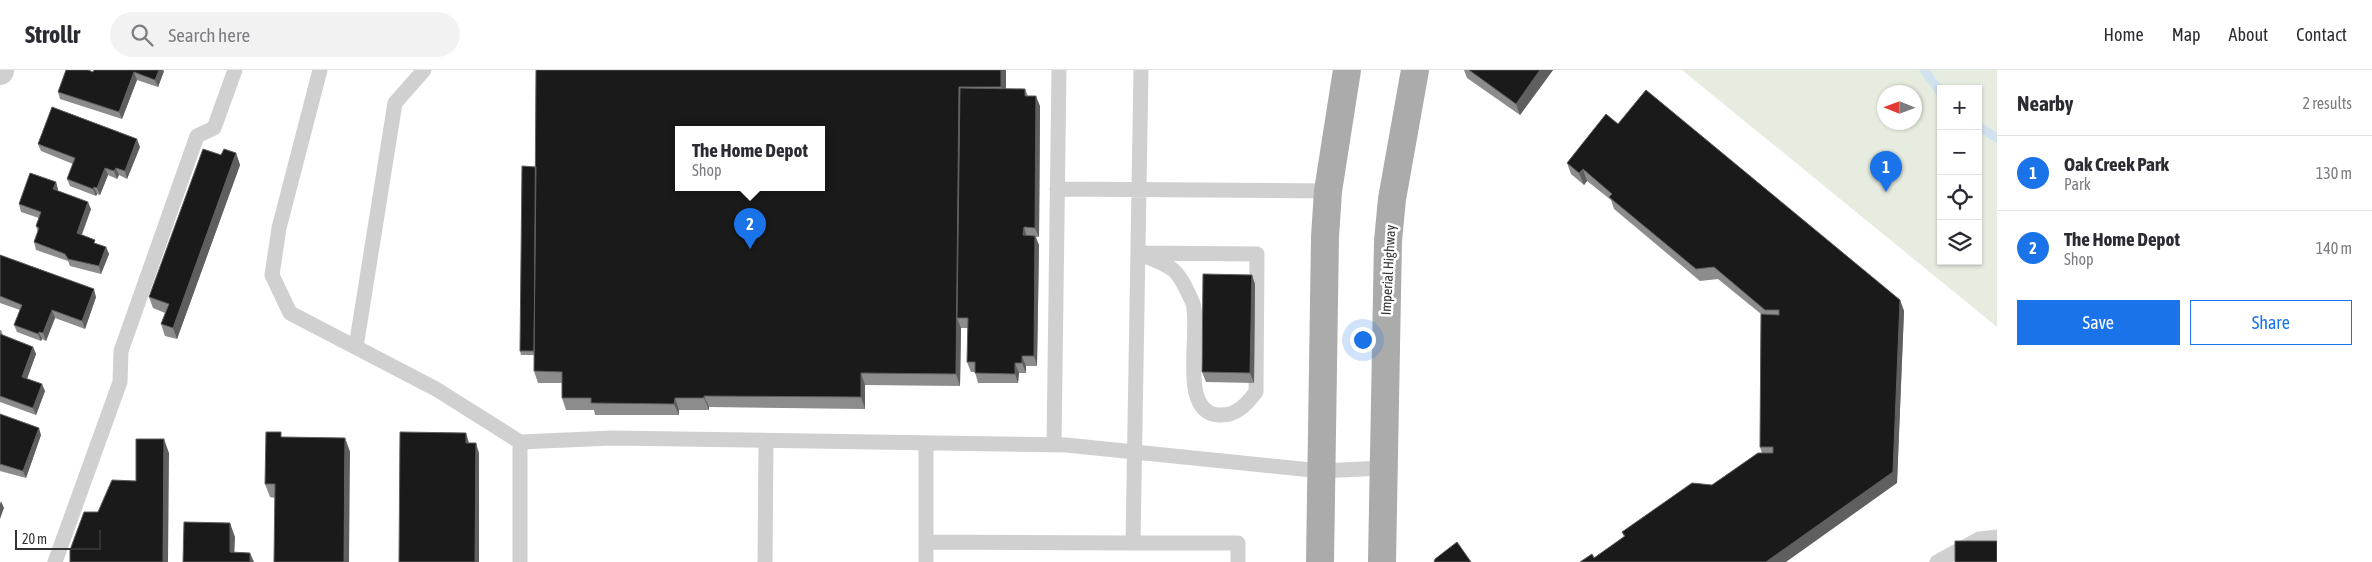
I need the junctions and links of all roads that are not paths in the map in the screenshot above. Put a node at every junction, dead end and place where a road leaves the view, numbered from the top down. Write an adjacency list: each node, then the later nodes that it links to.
1 (235, 70): 23 (lane)
2 (320, 70): 12 (lane)
3 (424, 70): 12 (lane)
4 (1059, 70): 8 (lane)
5 (1141, 70): 9 (lane)
6 (1347, 70): 10 (main road)
7 (1415, 70): 18 (main road, Imperial Highway)
8 (1057, 189): 9 (lane); 16 (lane)
9 (1139, 190): 10 (lane); 11 (lane)
10 (1328, 191): 19 (main road)
11 (1138, 253): 11 (lane); 17 (lane)
12 (356, 347): 14 (lane)
13 (766, 441): 14 (lane); 15 (lane); 25 (lane)
14 (520, 442): 24 (lane)
15 (926, 443): 16 (lane); 21 (lane)
16 (1054, 445): 17 (lane)
17 (1134, 452): 19 (lane); 22 (lane)
18 (1383, 468): 19 (lane); 29 (main road, Imperial Highway)
19 (1321, 471): 28 (main road)
20 (1997, 537): 30 (lane)
21 (926, 542): 22 (lane); 26 (lane)
22 (1133, 543): 27 (lane)
23 (55, 562)
24 (520, 562)
25 (765, 562)
26 (926, 562)
27 (1238, 562)
28 (1320, 562)
29 (1382, 562)
30 (1937, 562)

